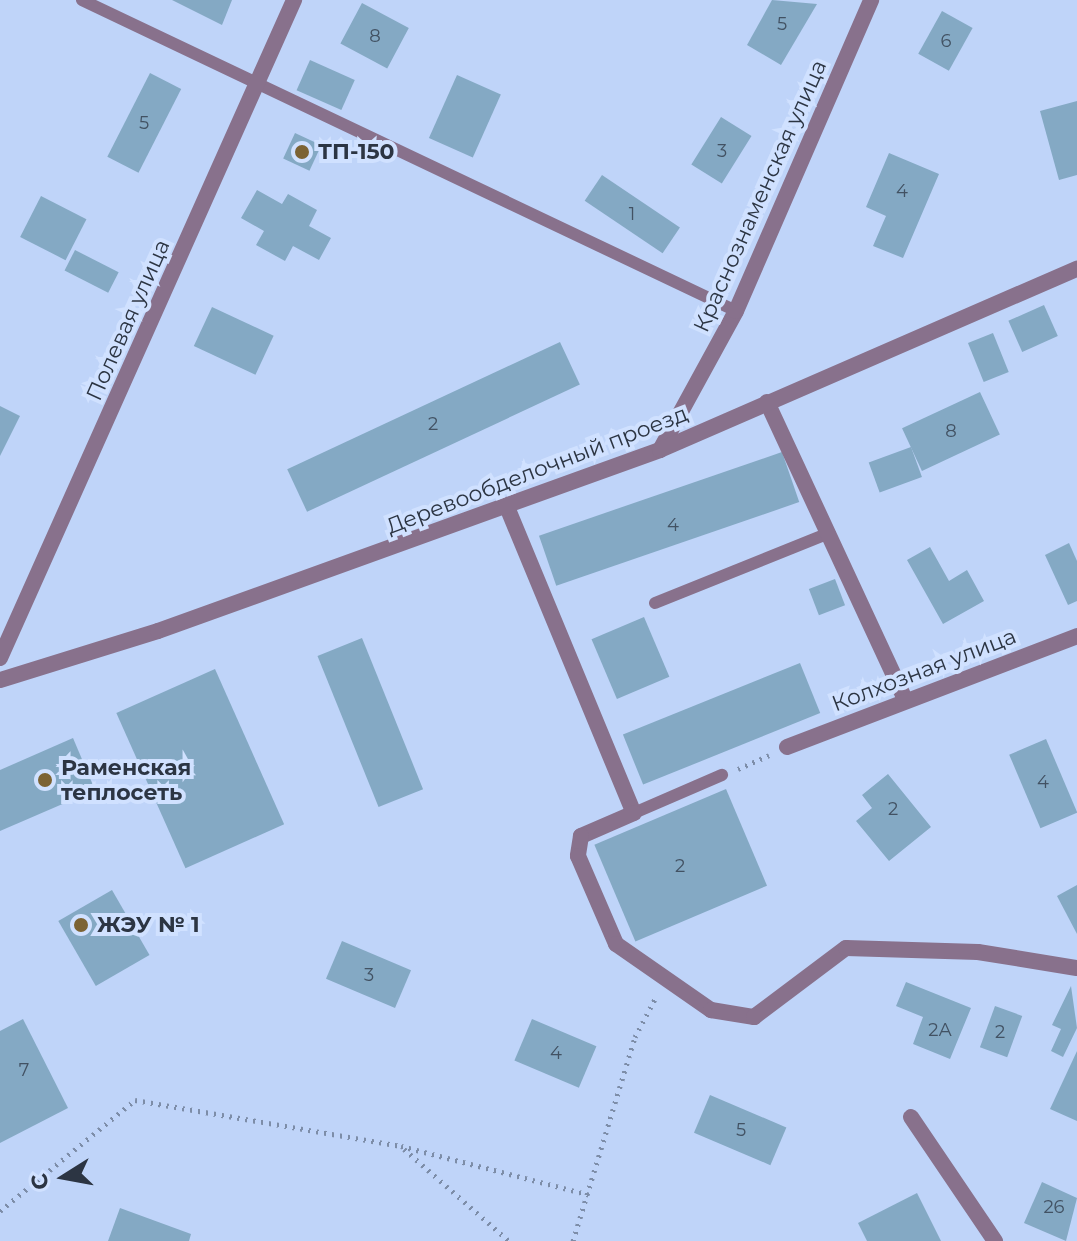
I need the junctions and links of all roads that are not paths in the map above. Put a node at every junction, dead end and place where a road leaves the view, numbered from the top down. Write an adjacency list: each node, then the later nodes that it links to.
1 (82, 0): 4 (lane)
2 (294, 0): 4 (street, Полевая улица)
3 (871, 0): 6 (street, Краснознаменская улица)
4 (259, 85): 6 (lane); 13 (street, Полевая улица)
5 (1077, 269): 7 (street, Деревообделочный проезд)
6 (736, 311): 8 (street, Краснознаменская улица)
7 (767, 402): 8 (street, Деревообделочный проезд); 10 (street)
8 (660, 450): 9 (street, Деревообделочный проезд)
9 (507, 507): 14 (street, Деревообделочный проезд); 18 (street)
10 (829, 533): 11 (lane); 15 (street)
11 (655, 603)
12 (1077, 636): 15 (street, Колхозная улица)
13 (0, 658)
14 (0, 680)
15 (905, 699): 16 (street, Колхозная улица)
16 (787, 747)
17 (722, 775): 18 (lane)
18 (634, 813): 19 (street)
19 (1077, 968)
20 (911, 1117): 21 (street)
21 (995, 1241)

